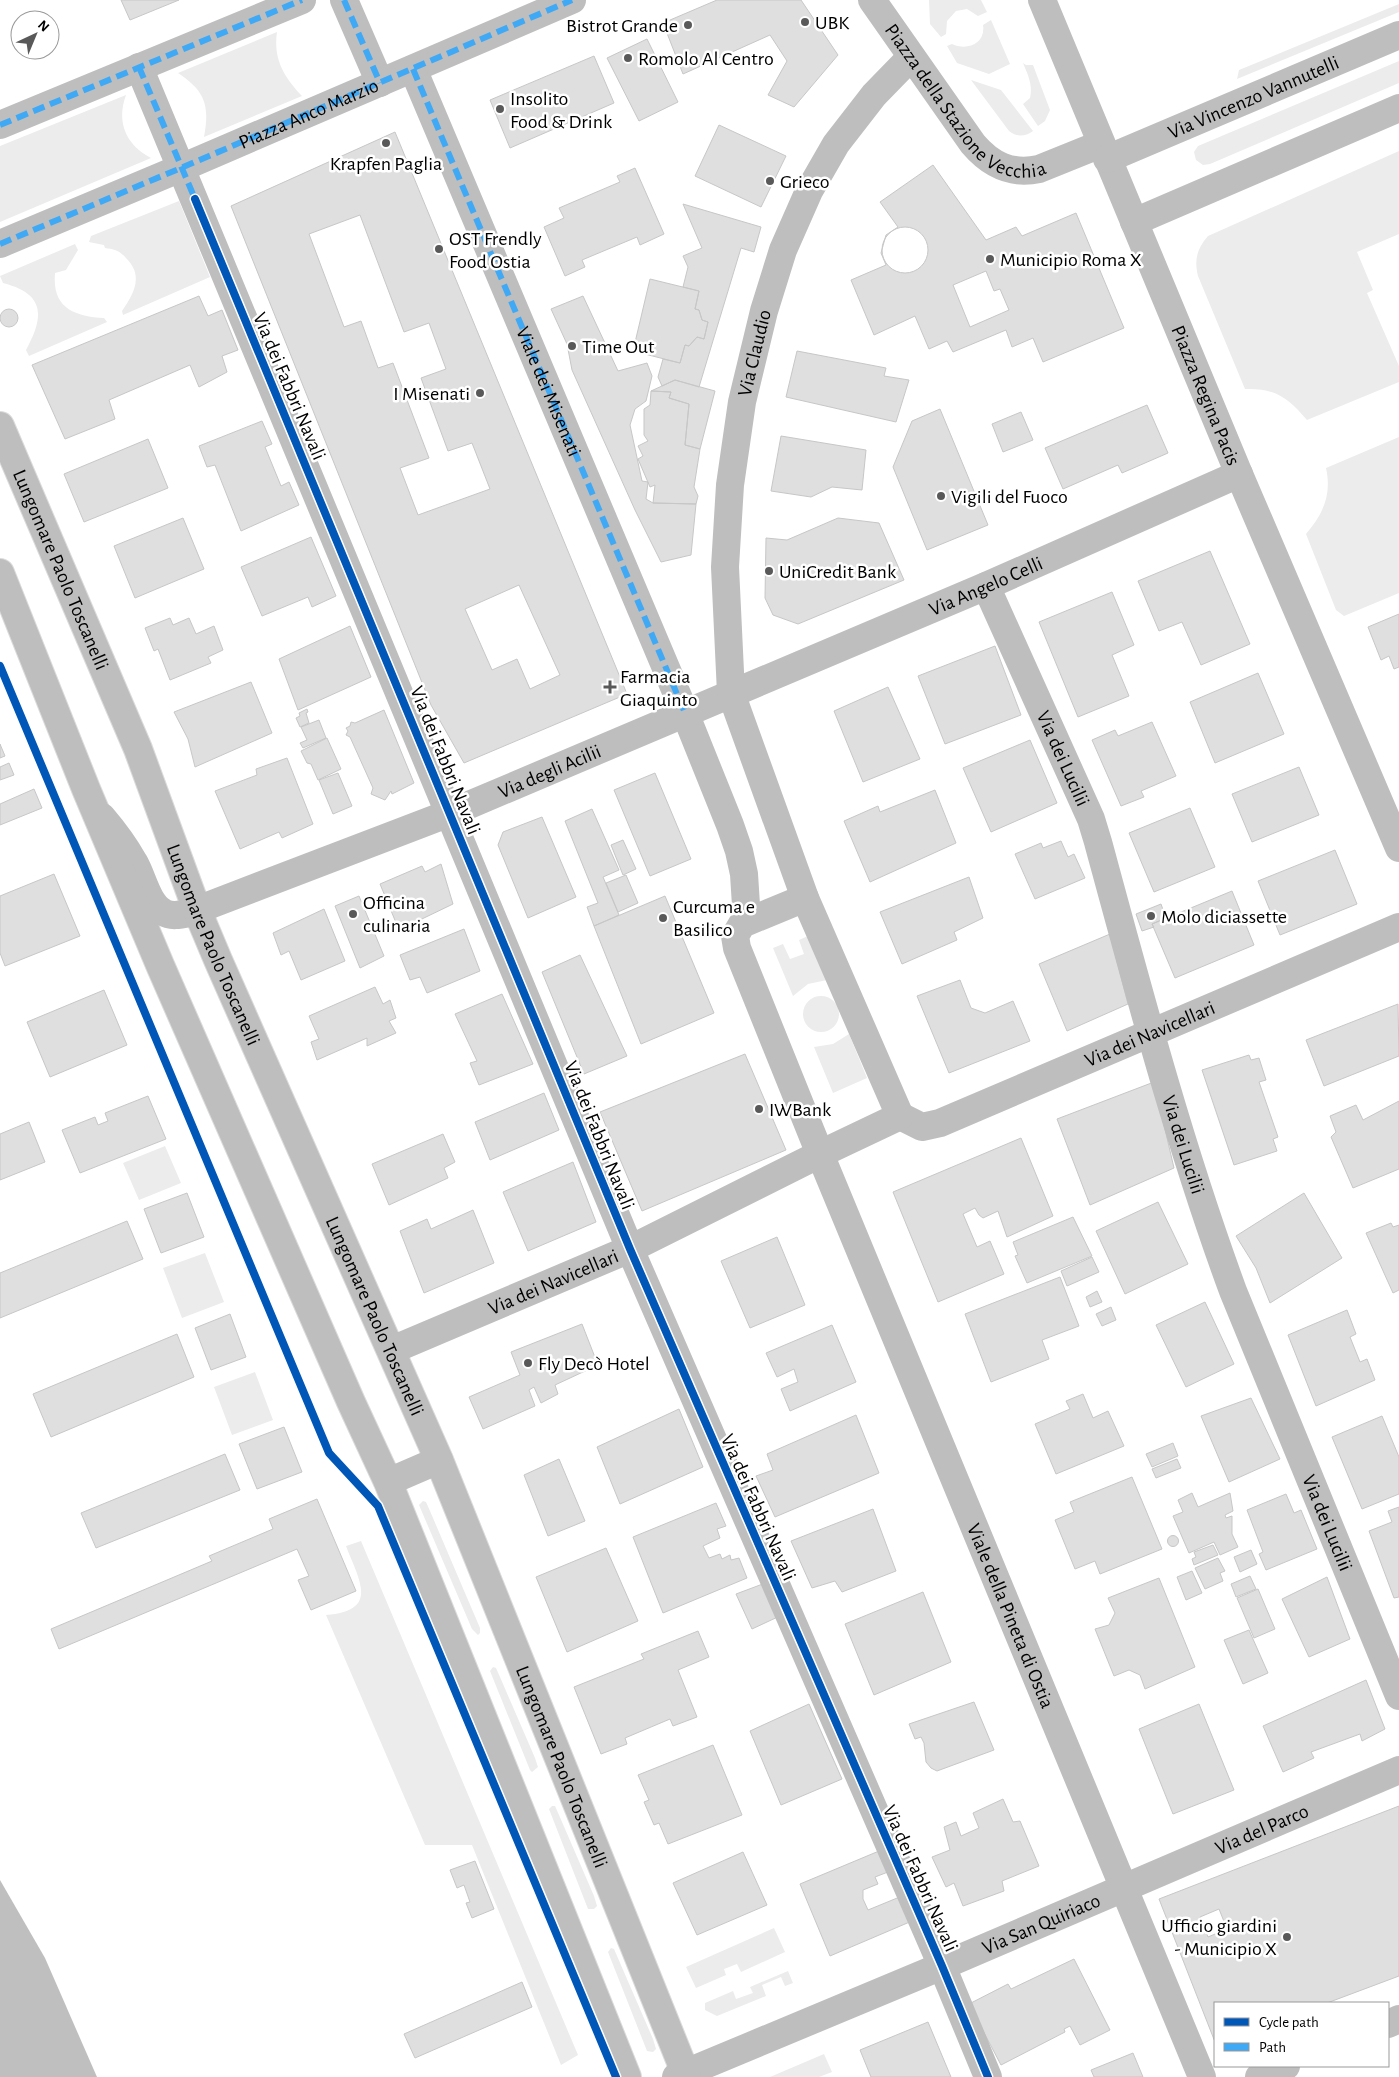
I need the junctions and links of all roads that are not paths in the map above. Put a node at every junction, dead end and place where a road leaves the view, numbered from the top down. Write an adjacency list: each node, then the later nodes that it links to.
1 (302, 0): 8 (street)
2 (344, 0): 10 (street, Piazza Anco Marzio)
3 (572, 0): 9 (street)
4 (872, 0): 7 (street, Piazza della Stazione Vecchia)
5 (1042, 0): 13 (street)
6 (1399, 36): 13 (street, Via Vincenzo Vannutelli)
7 (911, 57): 13 (street, Piazza della Stazione Vecchia); 21 (street, Via Claudio)
8 (139, 66): 12 (street); 14 (street)
9 (413, 69): 10 (street); 22 (street, Viale dei Misenati)
10 (380, 83): 14 (street, Piazza Anco Marzio)
11 (1399, 108): 15 (street)
12 (0, 125)
13 (1104, 151): 15 (street, Piazza Regina Pacis)
14 (182, 168): 16 (street, Piazza Anco Marzio); 24 (street, Via dei Fabbri Navali)
15 (1134, 222): 18 (street, Piazza Regina Pacis)
16 (0, 244)
17 (0, 426): 27 (street, Lungomare Paolo Toscanelli)
18 (1240, 474): 20 (street, Via Angelo Celli); 25 (street, Piazza Regina Pacis)
19 (0, 573): 23 (street)
20 (986, 586): 21 (street, Via Angelo Celli); 30 (street, Via dei Lucilii)
21 (731, 693): 22 (street, Via degli Acilii); 26 (street, Via Claudio)
22 (685, 712): 24 (street, Via degli Acilii); 28 (street, Viale dei Misenati)
23 (93, 807): 27 (street, Via degli Acilii); 36 (street)
24 (450, 813): 27 (street, Via degli Acilii); 33 (street, Via dei Fabbri Navali)
25 (1399, 848)
26 (805, 898): 28 (street); 31 (street, Via Claudio)
27 (197, 910): 34 (street, Lungomare Paolo Toscanelli)
28 (747, 921): 32 (street, Viale della Pineta di Ostia)
29 (1399, 927): 30 (street, Via dei Navicellari)
30 (1150, 1033): 31 (street, Via dei Navicellari); 37 (street, Via dei Lucilii)
31 (900, 1116): 32 (street, Via dei Navicellari)
32 (820, 1154): 33 (street, Via dei Navicellari); 39 (street, Viale della Pineta di Ostia)
33 (630, 1249): 34 (street, Via dei Navicellari); 40 (street, Via dei Fabbri Navali)
34 (392, 1350): 35 (street, Lungomare Paolo Toscanelli)
35 (439, 1460): 36 (street); 42 (street, Lungomare Paolo Toscanelli)
36 (388, 1482): 43 (street)
37 (1399, 1696)
38 (1399, 1770): 39 (street, Via del Parco)
39 (1124, 1888): 40 (street, Via San Quiriaco); 45 (street, Viale della Pineta di Ostia)
40 (942, 1966): 42 (street, Via San Quiriaco); 44 (street, Via dei Fabbri Navali)
41 (1284, 2067): 46 (street)
42 (683, 2076)
43 (627, 2077)
44 (988, 2077)
45 (1202, 2077)
46 (1259, 2077)

